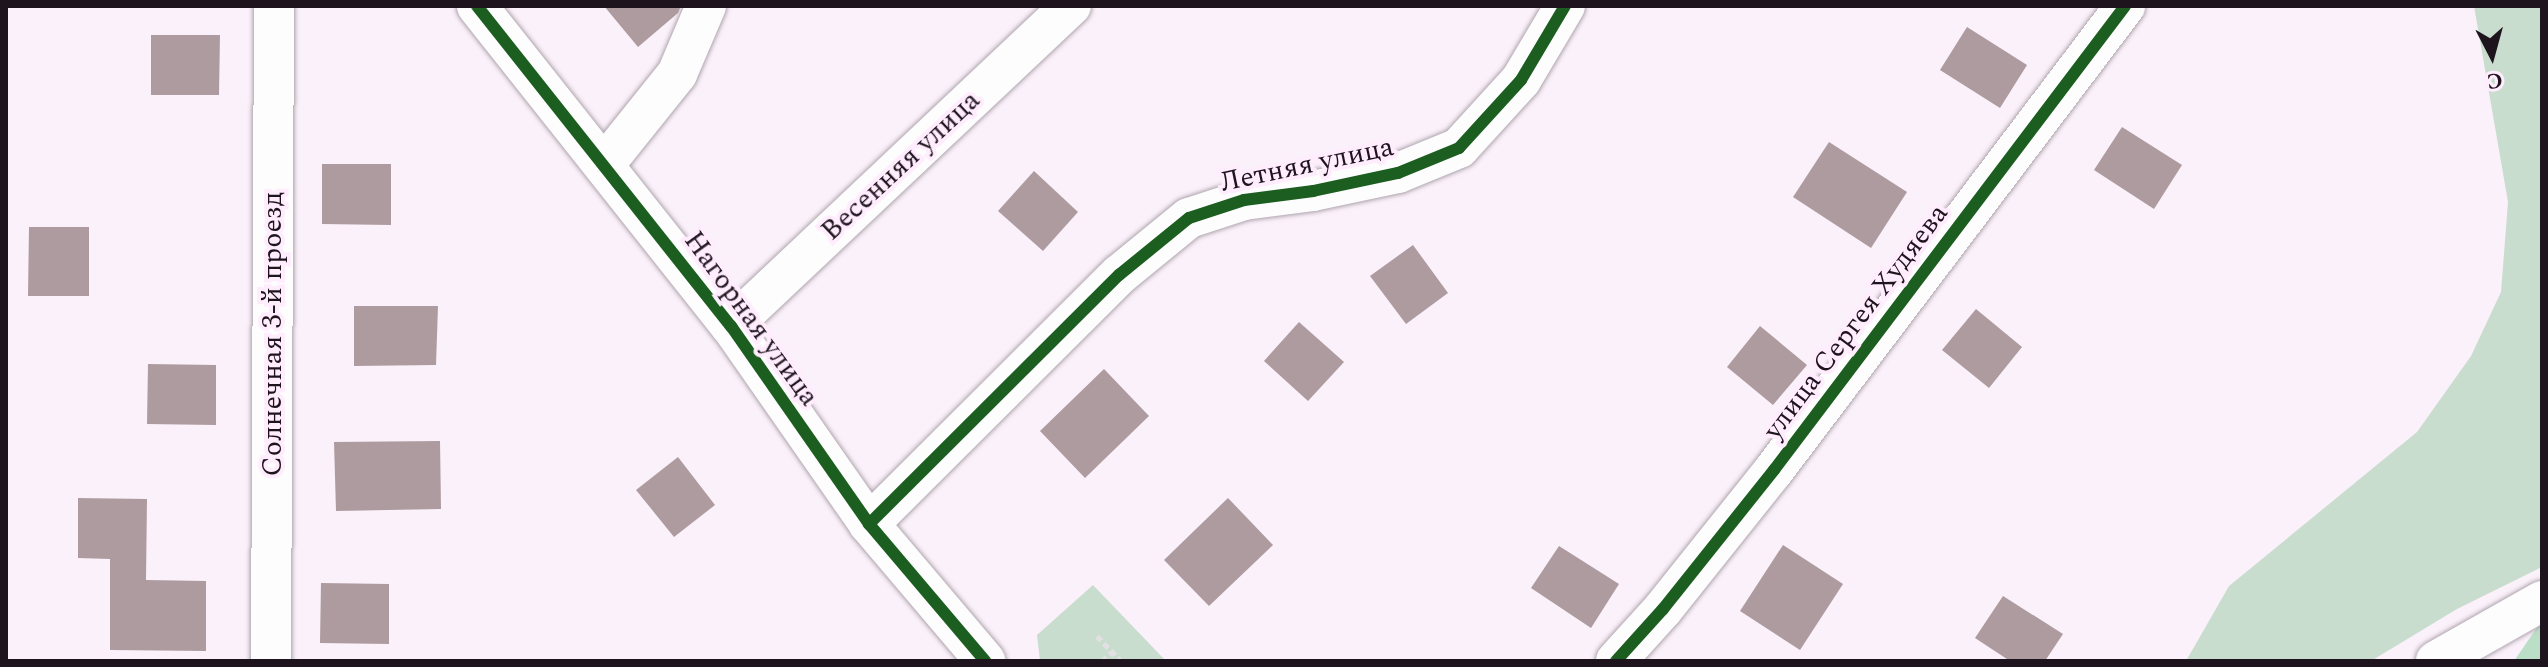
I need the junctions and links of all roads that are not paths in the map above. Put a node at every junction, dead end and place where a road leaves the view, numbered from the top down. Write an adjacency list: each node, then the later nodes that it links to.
1 (274, 6): 11 (street, Солнечная 3-й проезд)
2 (477, 6): 7 (street, Нагорная улица)
3 (706, 6): 7 (street)
4 (1071, 6): 8 (street, Весенняя улица)
5 (1565, 6): 9 (street, Летняя улица)
6 (2125, 6): 13 (street, улица Сергея Худяева)
7 (604, 165): 8 (street, Нагорная улица)
8 (731, 326): 9 (street, Нагорная улица)
9 (869, 524): 12 (street, Нагорная улица)
10 (2542, 601): 14 (street)
11 (271, 661)
12 (985, 661)
13 (1616, 661)
14 (2436, 661)

